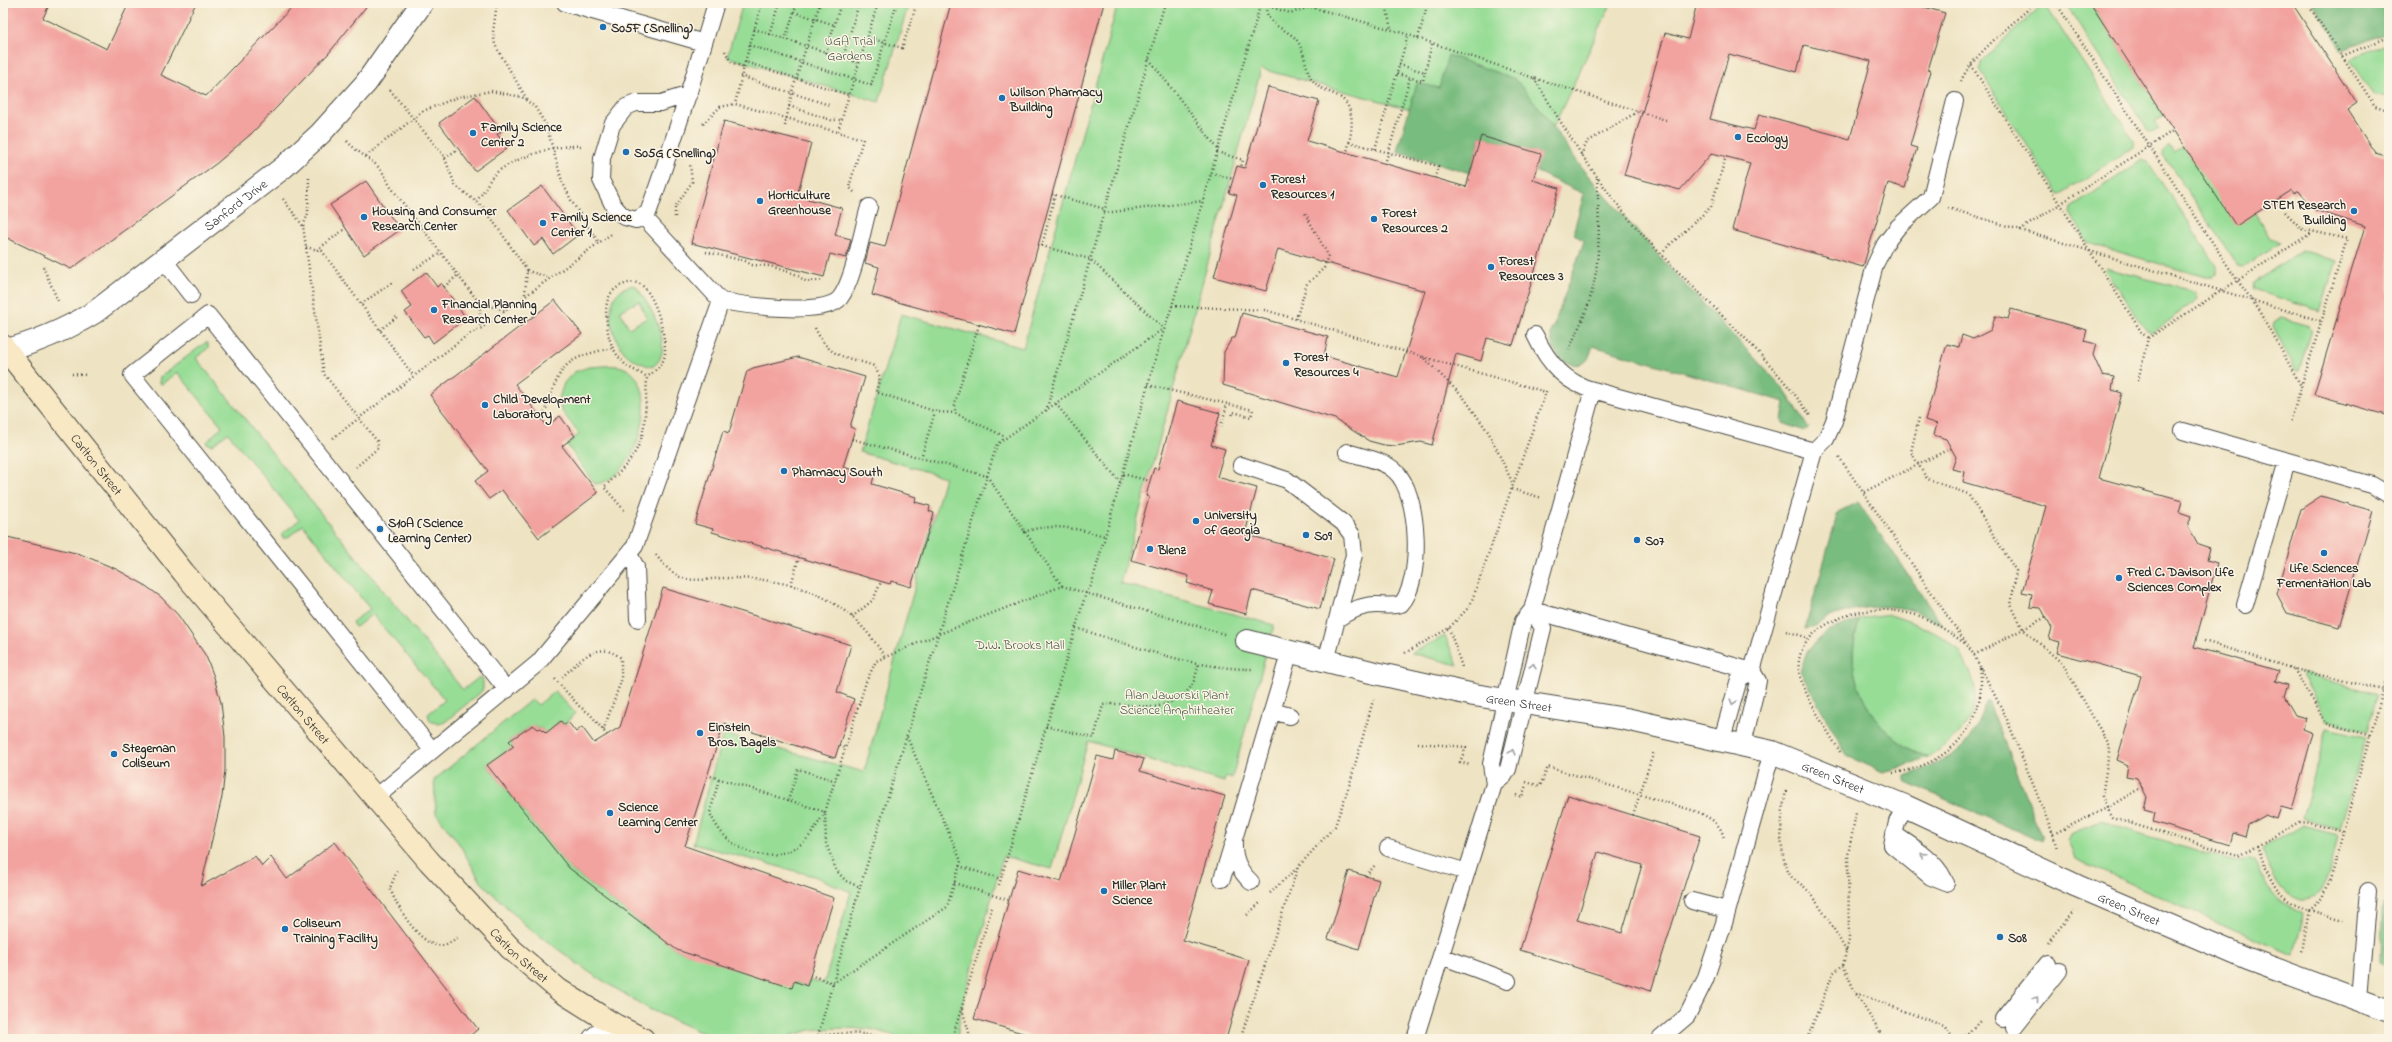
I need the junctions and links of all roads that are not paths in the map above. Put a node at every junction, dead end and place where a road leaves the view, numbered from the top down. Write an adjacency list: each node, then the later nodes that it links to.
1 (422, 3): 9 (street, Sanford Drive)
2 (565, 3): 4 (lane)
3 (716, 3): 4 (lane)
4 (704, 44): 5 (lane)
5 (689, 94): 8 (lane); 8 (lane)
6 (1955, 101): 16 (lane)
7 (869, 207): 11 (lane)
8 (644, 217): 11 (lane)
9 (163, 259): 10 (lane); 13 (street, Sanford Drive)
10 (191, 295)
11 (721, 301): 21 (lane)
12 (1535, 335): 14 (lane)
13 (4, 349): 37 (street, Carlton Street)
14 (1593, 390): 16 (lane); 23 (lane)
15 (2183, 431): 18 (lane)
16 (1814, 451): 29 (lane)
17 (1347, 452): 25 (lane)
18 (2287, 461): 20 (lane); 22 (lane)
19 (1241, 464): 25 (lane)
20 (2389, 495)
21 (629, 554): 24 (lane); 30 (lane)
22 (2245, 605)
23 (1532, 610): 29 (lane); 31 (lane)
24 (638, 619)
25 (1337, 619): 28 (lane)
26 (1247, 641): 27 (street, Green Street)
27 (1290, 651): 28 (street, Green Street); 32 (lane)
28 (1326, 660): 31 (street, Green Street)
29 (1752, 671): 34 (lane)
30 (507, 690): 35 (lane); 35 (lane)
31 (1515, 702): 34 (street, Green Street); 42 (lane)
32 (1272, 711): 33 (lane); 39 (lane)
33 (1290, 716)
34 (1732, 742): 36 (street, Green Street)
35 (432, 750): 37 (lane)
36 (1772, 752): 38 (street, Green Street); 47 (lane)
37 (375, 798): 53 (street, Carlton Street)
38 (1905, 806): 40 (lane); 51 (street, Green Street)
39 (1234, 838): 43 (lane); 44 (lane)
40 (1893, 839)
41 (1384, 854): 42 (lane)
42 (1467, 872): 48 (lane)
43 (1222, 879)
44 (1252, 882)
45 (2368, 891): 51 (lane)
46 (1692, 901): 47 (lane)
47 (1728, 910): 58 (lane)
48 (1441, 956): 50 (lane); 57 (lane)
49 (2053, 967): 54 (lane)
50 (1508, 981)
51 (2359, 999): 52 (street, Green Street)
52 (2389, 1011)
53 (613, 1024): 55 (street); 56 (street, Carlton Street)
54 (2008, 1024)
55 (594, 1039)
56 (643, 1039)
57 (1416, 1039)
58 (1660, 1039)

